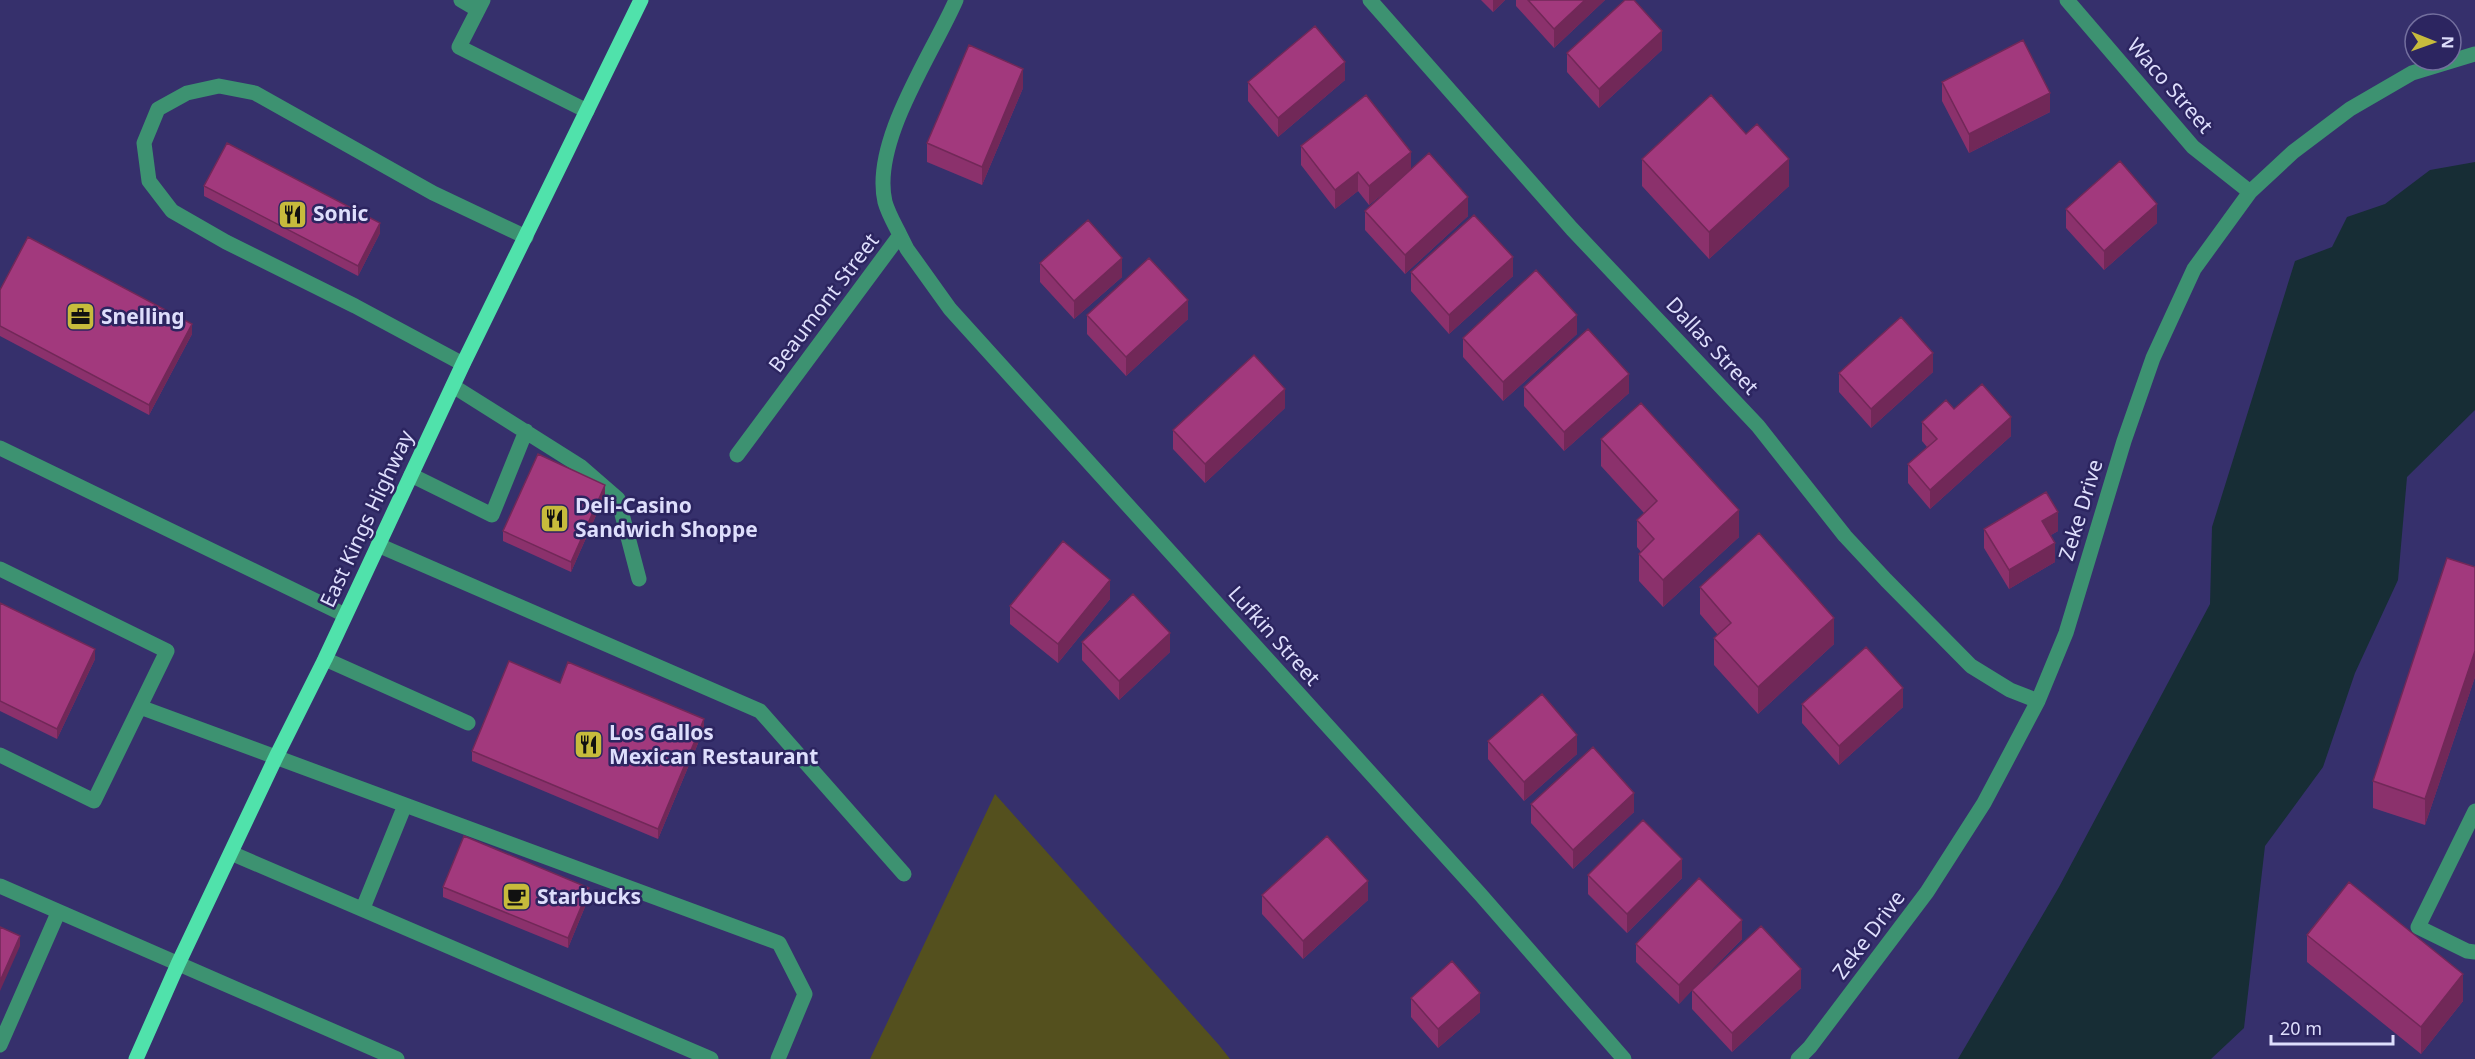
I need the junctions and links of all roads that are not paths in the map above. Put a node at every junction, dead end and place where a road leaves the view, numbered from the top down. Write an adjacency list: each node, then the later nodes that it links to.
1 (460, 0): 6 (street)
2 (641, 0): 8 (main road, East Kings Highway)
3 (956, 0): 10 (street, Beaumont Street)
4 (1371, 0): 23 (street, Dallas Street)
5 (2067, 0): 9 (street, Waco Street)
6 (481, 5): 8 (street)
7 (2475, 54): 9 (street, Zeke Drive)
8 (587, 111): 11 (main road, East Kings Highway)
9 (2250, 192): 23 (street, Zeke Drive)
10 (900, 235): 16 (street, Beaumont Street); 43 (street, Lufkin Street)
11 (526, 237): 12 (main road, East Kings Highway); 12 (street)
12 (463, 364): 13 (main road, East Kings Highway)
13 (453, 386): 14 (street); 17 (main road, East Kings Highway)
14 (526, 431): 17 (street); 20 (street)
15 (0, 448): 21 (street)
16 (737, 455)
17 (411, 475): 18 (main road, East Kings Highway)
18 (378, 545): 21 (main road, East Kings Highway); 32 (street)
19 (0, 568): 24 (street)
20 (639, 579)
21 (345, 615): 22 (main road, East Kings Highway)
22 (325, 659): 25 (street); 27 (main road, East Kings Highway)
23 (2038, 701): 44 (street, Zeke Drive)
24 (140, 707): 26 (street); 27 (street)
25 (468, 723)
26 (0, 755)
27 (276, 757): 28 (street); 31 (main road, East Kings Highway)
28 (405, 804): 34 (street); 42 (street)
29 (2475, 811): 30 (street)
30 (2470, 832): 36 (street)
31 (231, 853): 34 (street); 37 (main road, East Kings Highway)
32 (904, 874)
33 (0, 886): 35 (street)
34 (363, 908): 41 (street)
35 (58, 913): 37 (street); 38 (street)
36 (2475, 952)
37 (178, 964): 39 (main road, East Kings Highway); 40 (street)
38 (0, 1045)
39 (136, 1059)
40 (397, 1059)
41 (711, 1059)
42 (778, 1059)
43 (1624, 1059)
44 (1798, 1059)

